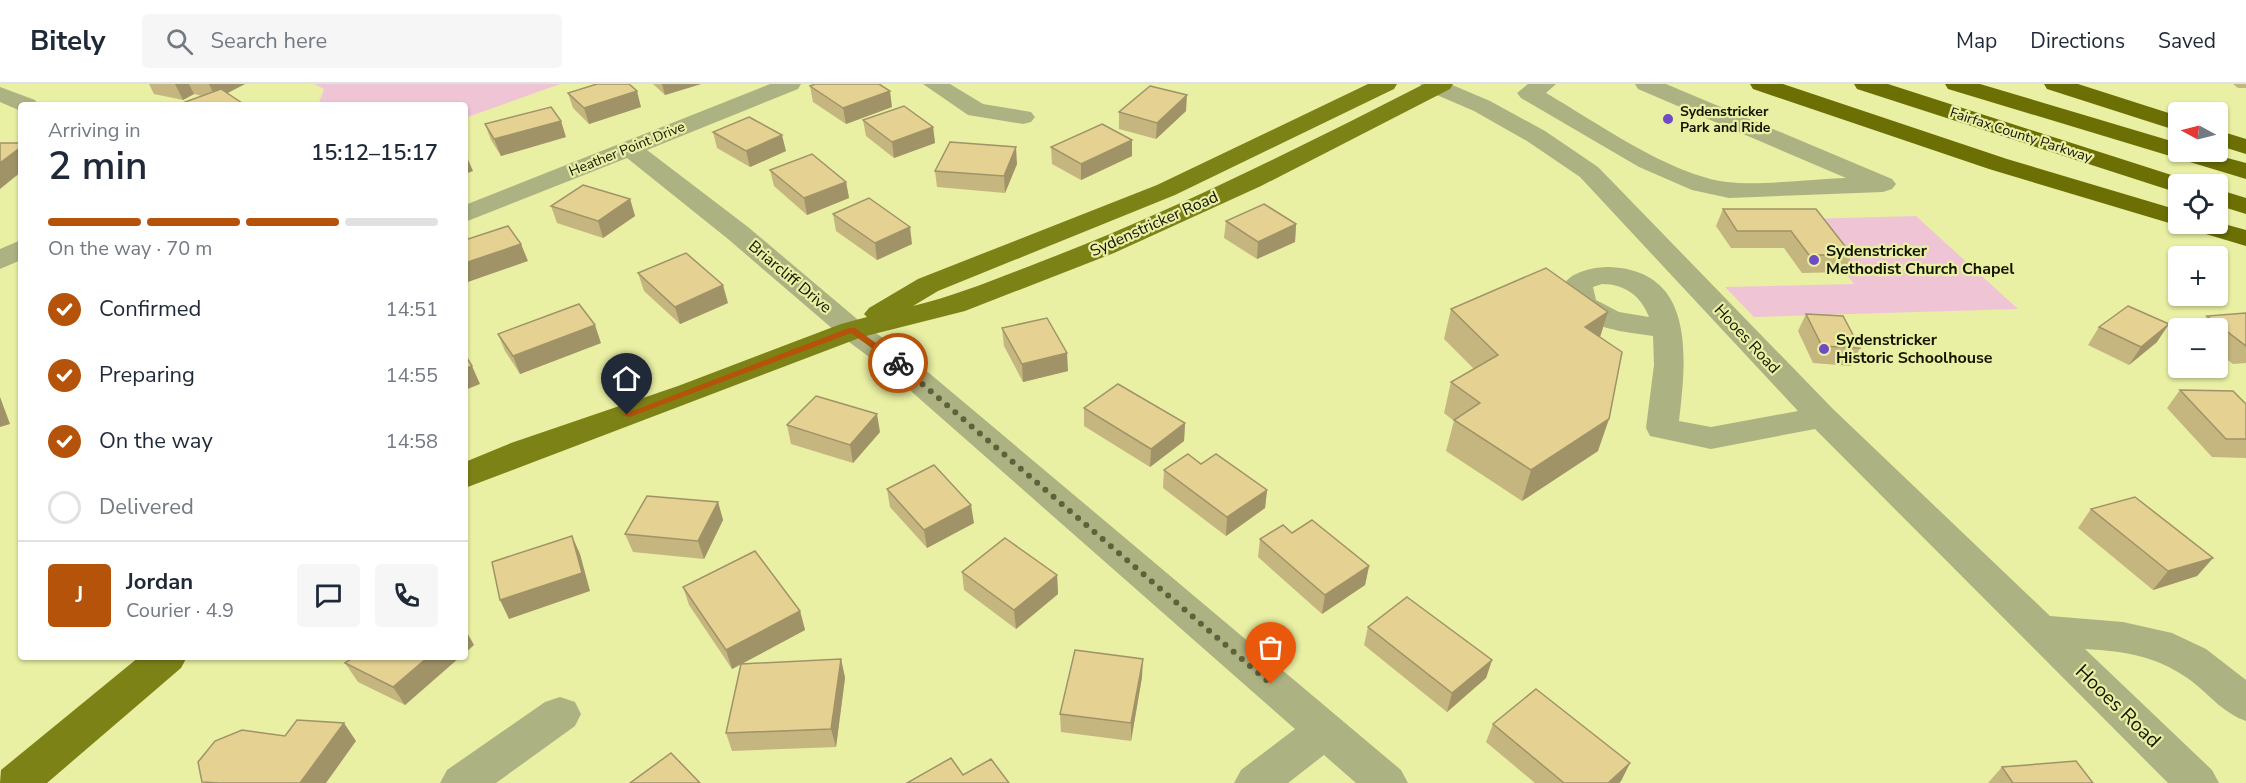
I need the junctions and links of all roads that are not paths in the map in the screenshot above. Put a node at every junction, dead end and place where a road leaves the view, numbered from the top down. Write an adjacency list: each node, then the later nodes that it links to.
1 (790, 84): 18 (street, Heather Point Drive)
2 (934, 84): 14 (street)
3 (1347, 84): 22 (main road)
4 (1386, 84): 22 (main road, Sydenstricker Road)
5 (1545, 84): 20 (street)
6 (1646, 84): 20 (street)
7 (1761, 84): 29 (highway)
8 (1865, 84): 25 (highway, Fairfax County Parkway)
9 (1956, 84): 19 (highway, Fairfax County Parkway)
10 (2055, 84): 15 (highway)
11 (1437, 85): 24 (street, Hooes Road); 35 (main road, Sydenstricker Road)
12 (0, 93): 13 (street)
13 (20, 102)
14 (1023, 117)
15 (2168, 121)
16 (2228, 141): 17 (highway)
17 (2246, 147)
18 (629, 148): 28 (street, Heather Point Drive); 35 (street, Briarcliff Drive)
19 (2168, 148)
20 (1648, 162): 24 (street)
21 (2216, 162): 23 (highway, Fairfax County Parkway)
22 (1216, 167): 35 (main road, Sydenstricker Road)
23 (2246, 171)
24 (1589, 172): 36 (street, Hooes Road)
25 (2168, 182)
26 (2228, 200): 27 (highway)
27 (2246, 206)
28 (468, 213)
29 (2168, 216)
30 (2228, 233): 31 (highway)
31 (2246, 238)
32 (18, 250): 33 (street)
33 (0, 261)
34 (1667, 329): 36 (street)
35 (852, 330): 37 (main road, Sydenstricker Road); 42 (street, Briarcliff Drive)
36 (1822, 417): 38 (street, Hooes Road)
37 (468, 475)
38 (2039, 630): 40 (street); 47 (street, Hooes Road)
39 (163, 660): 43 (main road)
40 (2246, 704)
41 (560, 714): 44 (street)
42 (1324, 730): 45 (street); 46 (street, Briarcliff Drive)
43 (16, 783)
44 (462, 783)
45 (1256, 783)
46 (1386, 783)
47 (2197, 783)

